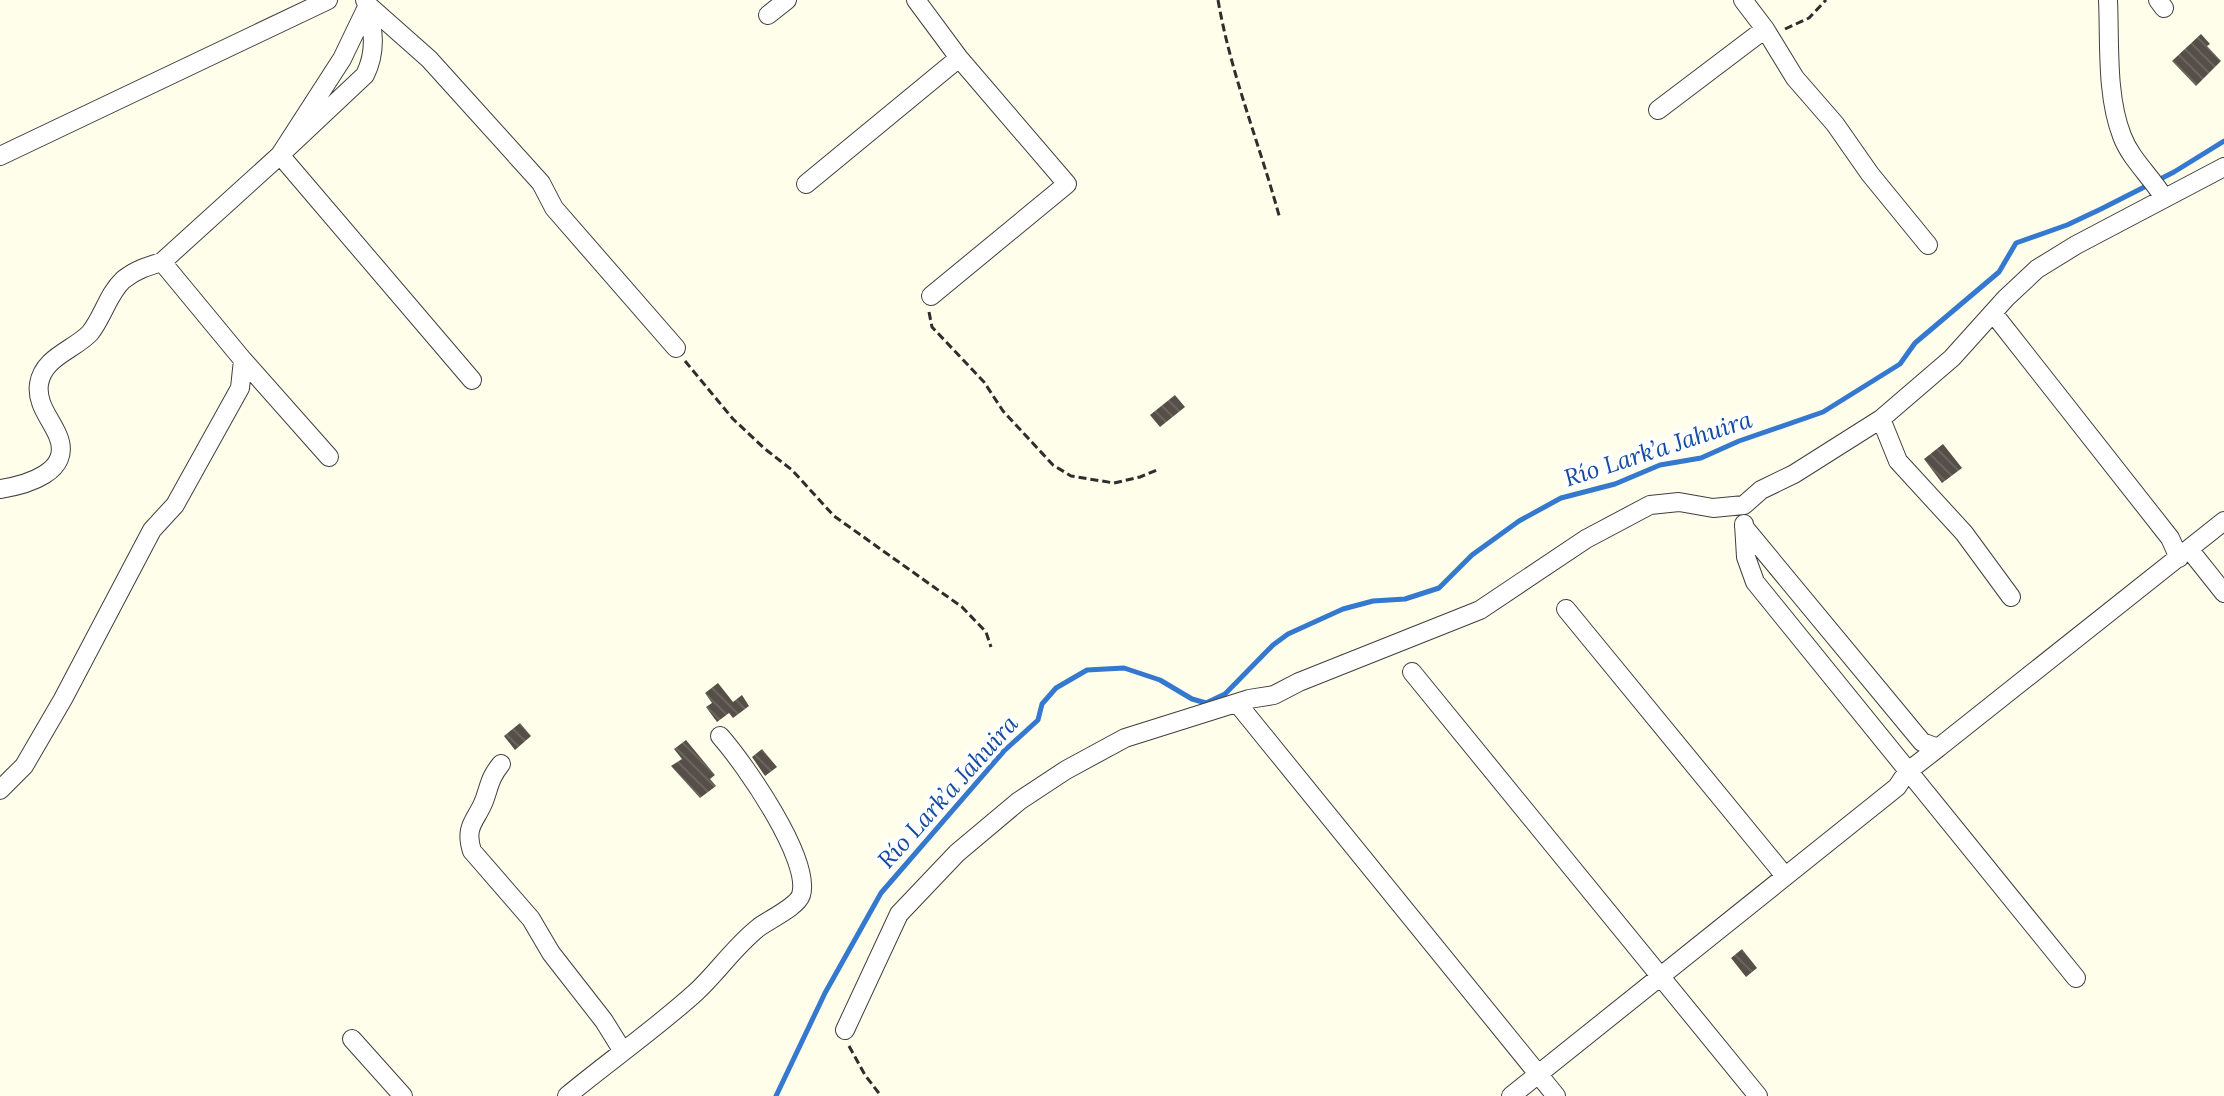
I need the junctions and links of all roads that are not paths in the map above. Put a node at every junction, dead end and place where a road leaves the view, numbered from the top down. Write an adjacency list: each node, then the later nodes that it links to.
1 (328, 0): 12 (street)
2 (787, 0): 7 (street)
3 (916, 0): 9 (street)
4 (1743, 0): 8 (street)
5 (2108, 0): 15 (street)
6 (366, 2): 11 (street); 11 (street); 20 (street)
7 (768, 15)
8 (1765, 29): 10 (street); 16 (street)
9 (959, 58): 14 (street); 18 (street)
10 (1658, 110)
11 (280, 155): 17 (street); 22 (street)
12 (0, 156)
13 (2224, 167): 15 (street)
14 (806, 184)
15 (2161, 193): 19 (street)
16 (1928, 245)
17 (162, 262): 21 (street); 25 (street)
18 (931, 296)
19 (1993, 313): 23 (street); 29 (street)
20 (676, 348)
21 (243, 360): 24 (street); 39 (street)
22 (472, 380)
23 (1881, 419): 26 (street); 31 (street)
24 (329, 457)
25 (0, 489)
26 (1744, 505): 28 (street); 34 (street)
27 (2224, 521): 29 (street)
28 (1744, 527): 36 (street); 38 (street)
29 (2184, 554): 30 (street); 36 (street)
30 (2224, 593)
31 (2011, 597)
32 (1566, 609): 40 (street)
33 (1412, 672): 41 (street)
34 (1237, 703): 43 (street); 46 (street)
35 (720, 736): 45 (street)
36 (1938, 748): 38 (street)
37 (501, 764): 45 (street)
38 (1907, 772): 40 (street); 42 (street)
39 (0, 790)
40 (1785, 876): 41 (street)
41 (1660, 975): 46 (street); 51 (street)
42 (2076, 978)
43 (845, 1030)
44 (352, 1039): 47 (street)
45 (622, 1050): 48 (street)
46 (1538, 1074): 49 (street); 50 (street)
47 (403, 1096)
48 (567, 1096)
49 (1511, 1096)
50 (1556, 1096)
51 (1758, 1096)

